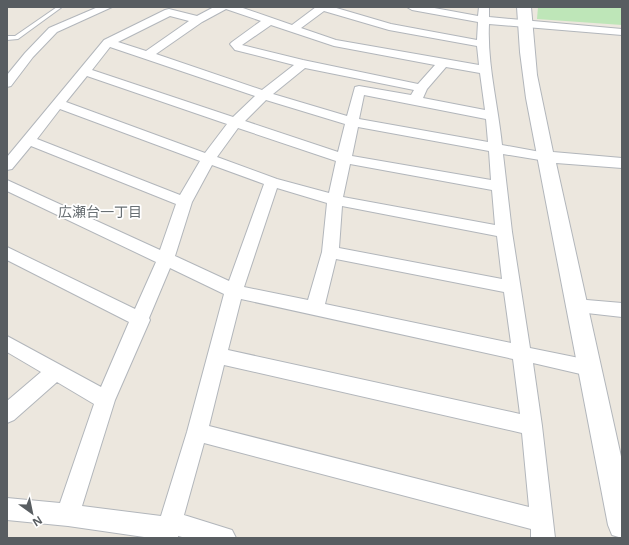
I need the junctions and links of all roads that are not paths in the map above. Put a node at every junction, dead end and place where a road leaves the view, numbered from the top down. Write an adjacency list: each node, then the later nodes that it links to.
1 (60, 7): 13 (lane)
2 (107, 7): 21 (street)
3 (222, 7): 9 (street)
4 (230, 7): 10 (street)
5 (323, 7): 11 (street); 15 (street)
6 (412, 7): 7 (street)
7 (483, 13): 8 (street); 15 (street)
8 (524, 16): 12 (street); 31 (street)
9 (198, 20): 14 (street); 16 (street)
10 (269, 21): 11 (street); 18 (street)
11 (293, 29): 17 (street)
12 (622, 32)
13 (7, 38)
14 (108, 42): 16 (street); 20 (street)
15 (482, 44): 19 (street)
16 (146, 56): 23 (street)
17 (443, 63): 19 (street); 22 (street)
18 (303, 64): 22 (street); 23 (street)
19 (485, 70): 26 (street)
20 (84, 71): 25 (street); 28 (street)
21 (7, 83)
22 (421, 88): 24 (street)
23 (264, 95): 27 (street); 28 (street)
24 (415, 100): 26 (street); 27 (street)
25 (59, 104): 29 (street); 32 (street)
26 (493, 116): 30 (street)
27 (351, 122): 30 (street); 33 (street)
28 (235, 123): 32 (street); 33 (street)
29 (28, 140): 35 (street); 40 (street)
30 (496, 148): 31 (street); 38 (street)
31 (546, 157): 34 (street); 47 (street)
32 (208, 159): 36 (street); 40 (street)
33 (344, 160): 38 (street); 39 (street)
34 (622, 163)
35 (7, 166)
36 (272, 182): 39 (street); 46 (street)
37 (7, 185): 44 (street)
38 (499, 186): 41 (street)
39 (335, 200): 41 (street); 42 (street)
40 (184, 202): 44 (street)
41 (504, 232): 45 (street)
42 (330, 252): 45 (street); 48 (street)
43 (7, 253): 50 (street)
44 (166, 258): 46 (street); 50 (street)
45 (513, 287): 52 (street)
46 (234, 291): 48 (street); 53 (street)
47 (575, 306): 49 (street); 54 (street)
48 (315, 307): 52 (street)
49 (622, 310)
50 (141, 320): 56 (street)
51 (7, 343): 55 (street)
52 (521, 354): 54 (street); 58 (street)
53 (216, 355): 58 (street); 59 (street)
54 (589, 368): 60 (street)
55 (55, 371): 56 (street); 57 (street)
56 (105, 400): 62 (street)
57 (7, 414)
58 (532, 426): 64 (street)
59 (197, 432): 64 (street); 65 (street)
60 (618, 486): 63 (street)
61 (7, 509): 62 (street)
62 (68, 515): 65 (street)
63 (622, 525)
64 (542, 529)
65 (168, 530): 66 (street)
66 (224, 538)

